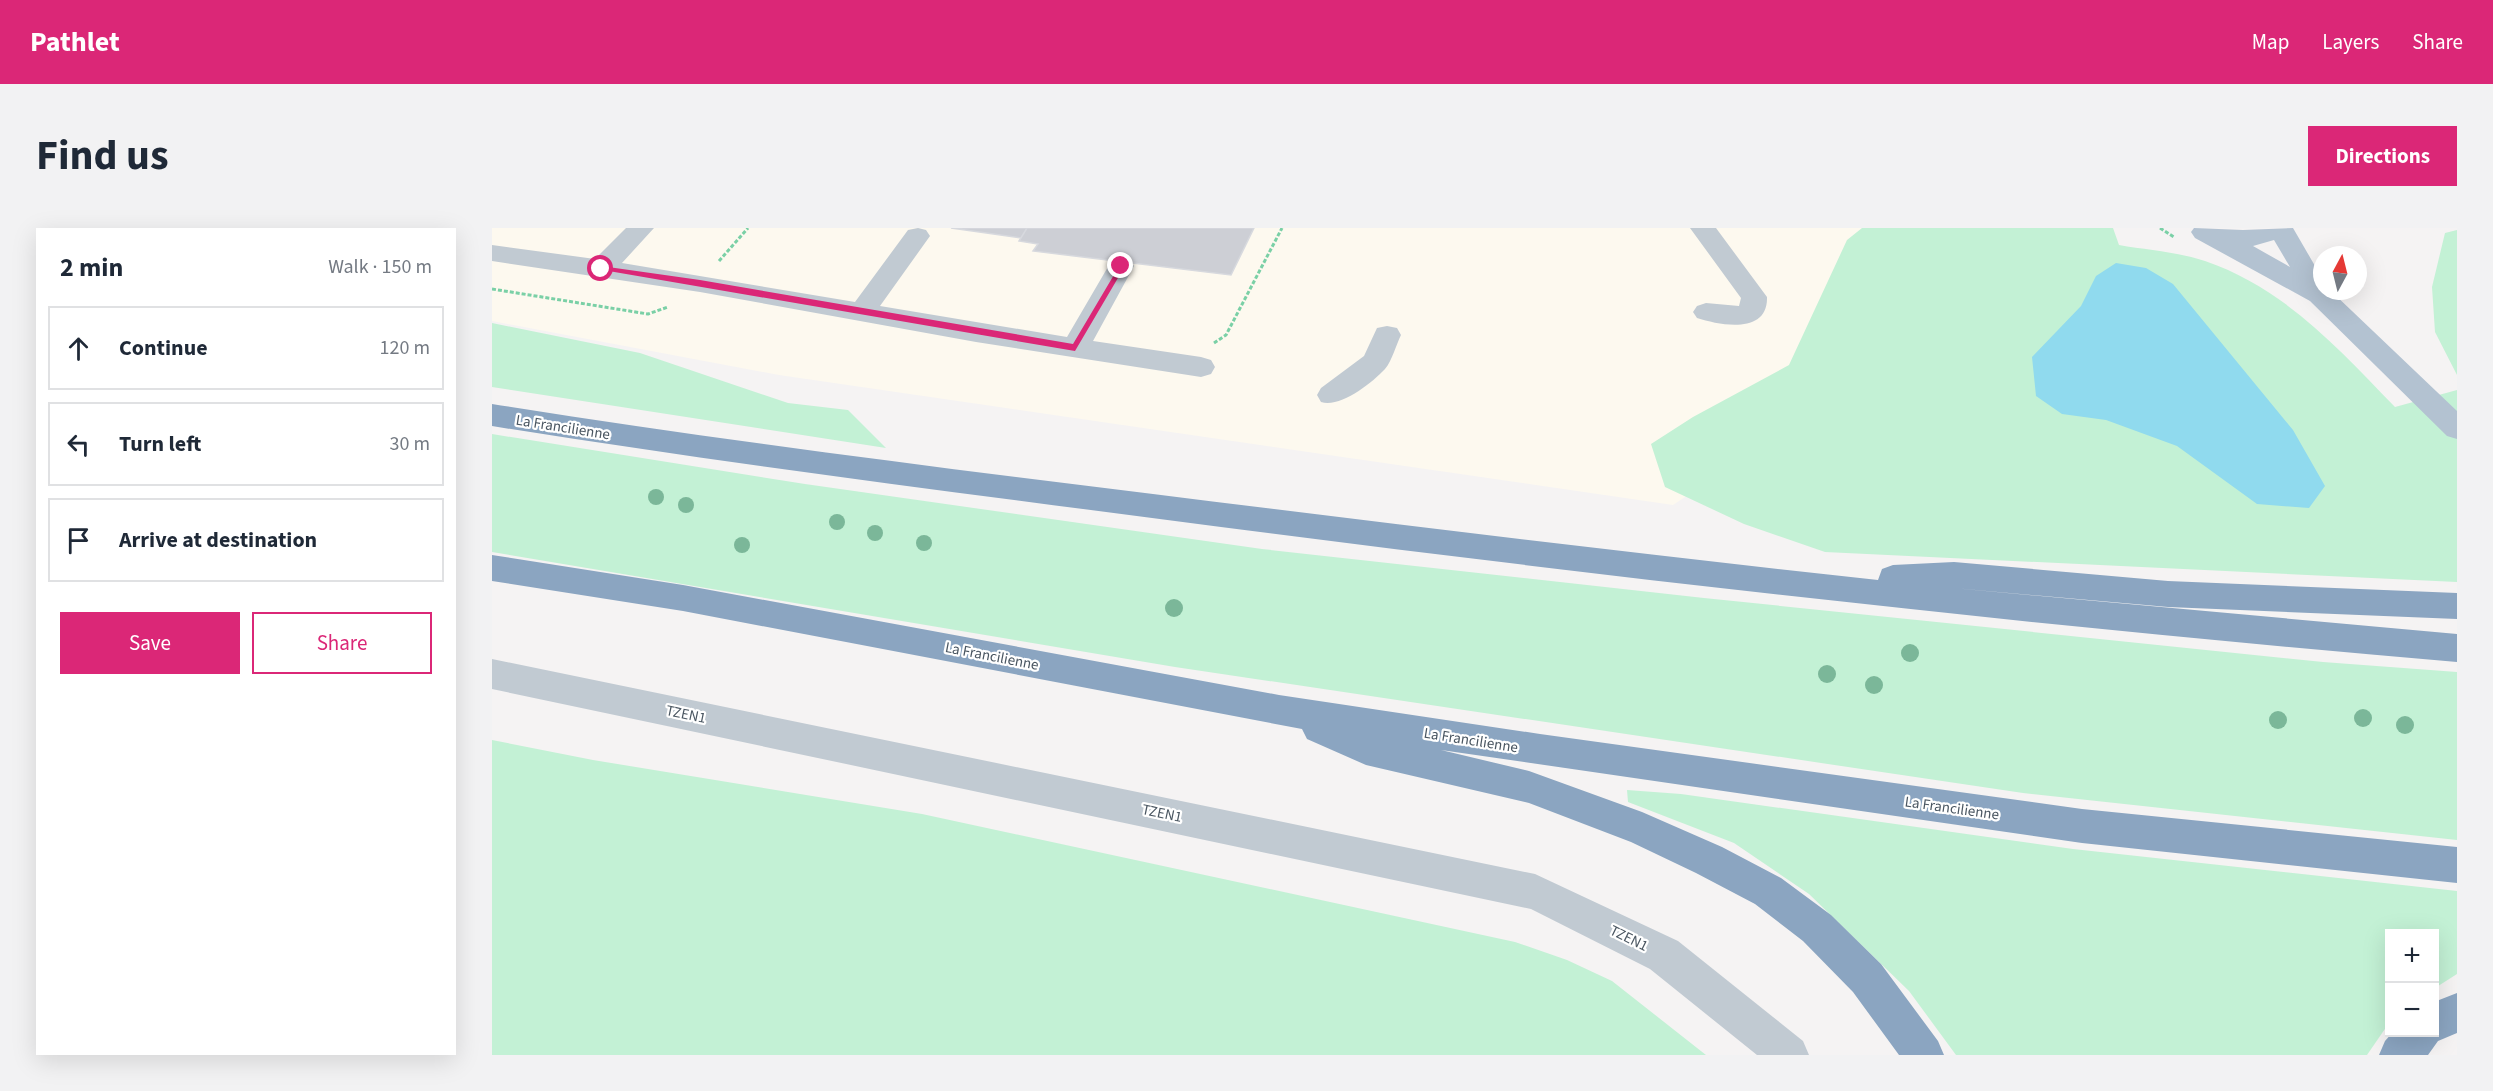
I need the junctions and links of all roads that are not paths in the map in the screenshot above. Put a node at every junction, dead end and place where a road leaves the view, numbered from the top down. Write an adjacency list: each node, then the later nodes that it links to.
1 (641, 228): 8 (lane)
2 (1703, 228): 13 (lane)
3 (2279, 228): 4 (main road); 9 (main road)
4 (2200, 230): 10 (main road)
5 (917, 236): 12 (lane)
6 (492, 253): 8 (lane)
7 (1121, 266): 15 (lane)
8 (601, 269): 12 (lane)
9 (2313, 285)
10 (2313, 292)
11 (2324, 300): 19 (main road)
12 (862, 312): 15 (lane)
13 (1706, 312)
14 (1387, 336): 17 (lane)
15 (1075, 348): 16 (lane)
16 (1191, 365)
17 (1331, 395)
18 (492, 416): 21 (highway, La Francilienne)
19 (2457, 428)
20 (492, 568): 25 (highway, La Francilienne)
21 (1795, 583): 22 (highway); 23 (highway, La Francilienne)
22 (2457, 606)
23 (2457, 648)
24 (492, 674): 30 (lane, TZEN1)
25 (1279, 710): 26 (highway, La Francilienne); 31 (highway)
26 (2457, 865)
27 (2457, 1012): 28 (highway)
28 (2439, 1021)
29 (2417, 1037): 32 (highway)
30 (1789, 1055)
31 (1924, 1055)
32 (2399, 1055)

